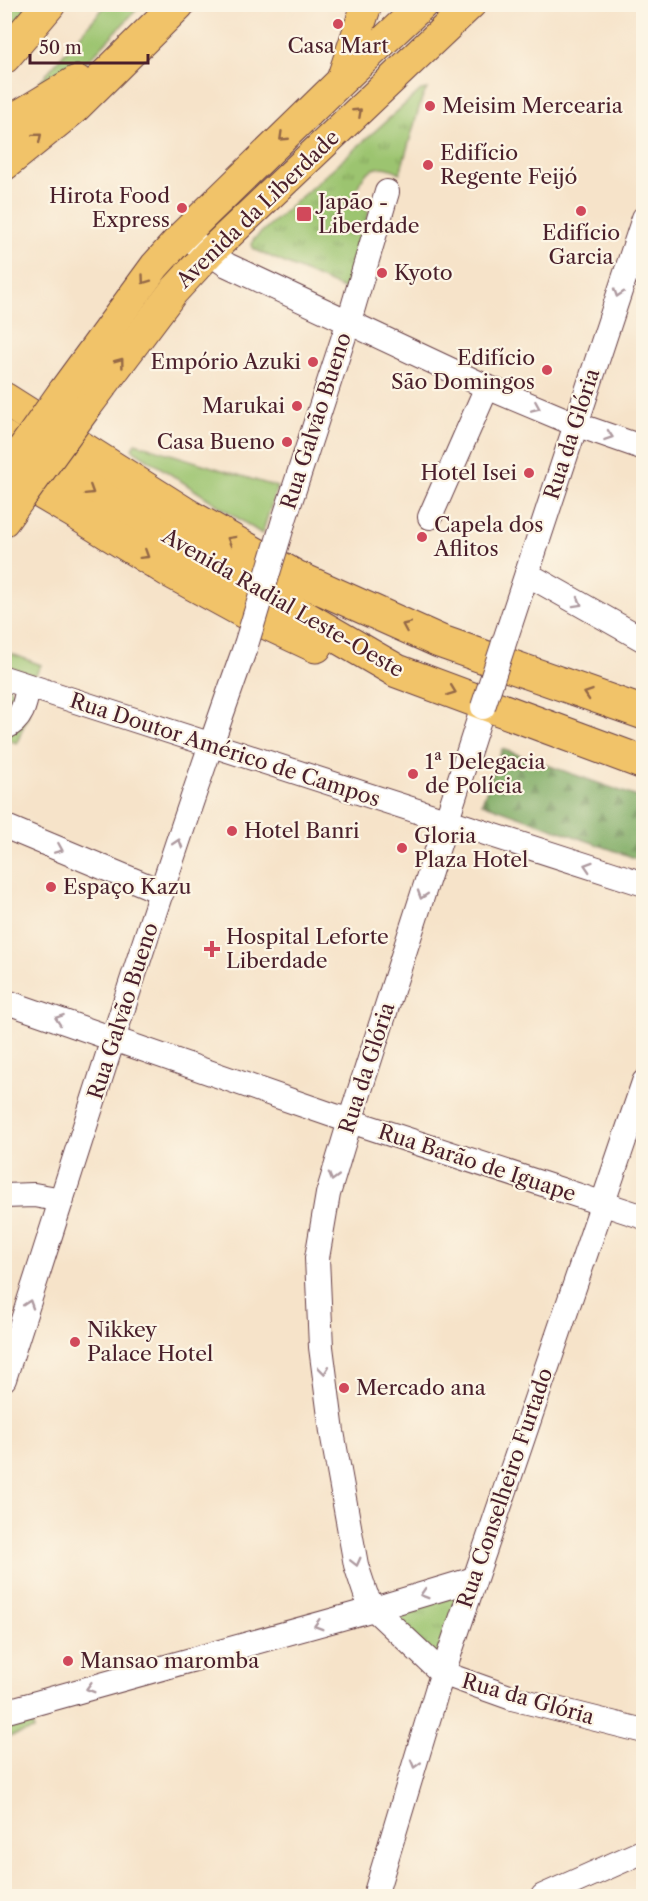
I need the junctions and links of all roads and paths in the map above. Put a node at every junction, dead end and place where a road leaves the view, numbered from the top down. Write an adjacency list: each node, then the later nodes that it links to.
1 (49, 4): 8 (highway)
2 (178, 4): 7 (highway)
3 (367, 4): 9 (main road)
4 (471, 4): 6 (main road, Avenida da Liberdade)
5 (404, 11): 6 (main road); 9 (main road, Avenida da Liberdade)
6 (443, 31): 15 (main road, Avenida da Liberdade, one-way to 6)
7 (140, 40): 10 (highway); 11 (highway, one-way to 7)
8 (4, 57)
9 (341, 81): 14 (main road, Avenida da Liberdade, one-way to 14)
10 (4, 126)
11 (4, 164)
12 (387, 192): 16 (street, Rua Galvão Bueno)
13 (644, 218): 21 (street, Rua da Glória, one-way to 21)
14 (183, 235): 15 (street); 20 (main road, Avenida da Liberdade, one-way to 20)
15 (209, 253): 16 (street); 20 (main road, Avenida da Liberdade, one-way to 15)
16 (349, 321): 18 (street); 34 (street, Rua Galvão Bueno, bridge)
17 (4, 376): 24 (highway)
18 (487, 387): 21 (street, one-way to 21); 26 (street)
19 (4, 399): 24 (highway, Avenida Radial Leste-Oeste)
20 (74, 401): 25 (main road, Avenida da Liberdade, bridge)
21 (575, 424): 23 (street, one-way to 23); 27 (street, Rua da Glória)
22 (4, 438): 29 (highway, Avenida Radial Leste-Oeste, one-way to 29)
23 (644, 448)
24 (112, 466): 32 (highway, Avenida Radial Leste-Oeste, one-way to 24)
25 (8, 492): 29 (highway, one-way to 29)
26 (430, 517)
27 (527, 574): 28 (street, one-way to 28); 36 (street, Rua da Glória, bridge)
28 (644, 640)
29 (397, 670): 35 (highway, Avenida Radial Leste-Oeste, one-way to 35)
30 (4, 678): 31 (street, Rua Doutor Américo de Campos)
31 (28, 687): 33 (street); 34 (street, Rua Doutor Américo de Campos)
32 (644, 713)
33 (4, 728)
34 (210, 746): 36 (street, Rua Doutor Américo de Campos); 39 (street, Rua Galvão Bueno, one-way to 34)
35 (644, 763)
36 (447, 820): 38 (street, Rua Doutor Américo de Campos, one-way to 36); 43 (street, Rua da Glória, one-way to 43)
37 (4, 826): 39 (street, one-way to 39)
38 (644, 884)
39 (162, 892): 41 (street, Rua Galvão Bueno)
40 (4, 1001): 41 (street, Rua Barão de Iguape, one-way to 40)
41 (114, 1038): 43 (street, Rua Barão de Iguape); 45 (street, Rua Galvão Bueno)
42 (644, 1082): 46 (street, Rua Conselheiro Furtado)
43 (350, 1120): 46 (street, Rua Barão de Iguape); 50 (street, Rua da Glória, one-way to 50)
44 (4, 1196): 45 (street)
45 (62, 1200): 48 (street, Rua Galvão Bueno, one-way to 45)
46 (602, 1204): 47 (street, Rua Barão de Iguape); 49 (street, Rua Conselheiro Furtado)
47 (644, 1217)
48 (4, 1379)
49 (474, 1579): 50 (street, one-way to 50); 51 (street, Rua Conselheiro Furtado)
50 (374, 1609): 51 (street, Rua da Glória); 54 (street, one-way to 54)
51 (442, 1673): 52 (street, Rua da Glória); 53 (street, Rua Conselheiro Furtado)
52 (484, 1688): 53 (street); 55 (street, Rua da Glória)
53 (431, 1708): 57 (street, Rua Conselheiro Furtado, one-way to 57)
54 (4, 1712)
55 (644, 1731)
56 (644, 1851): 58 (street)
57 (375, 1896)
58 (543, 1896)

